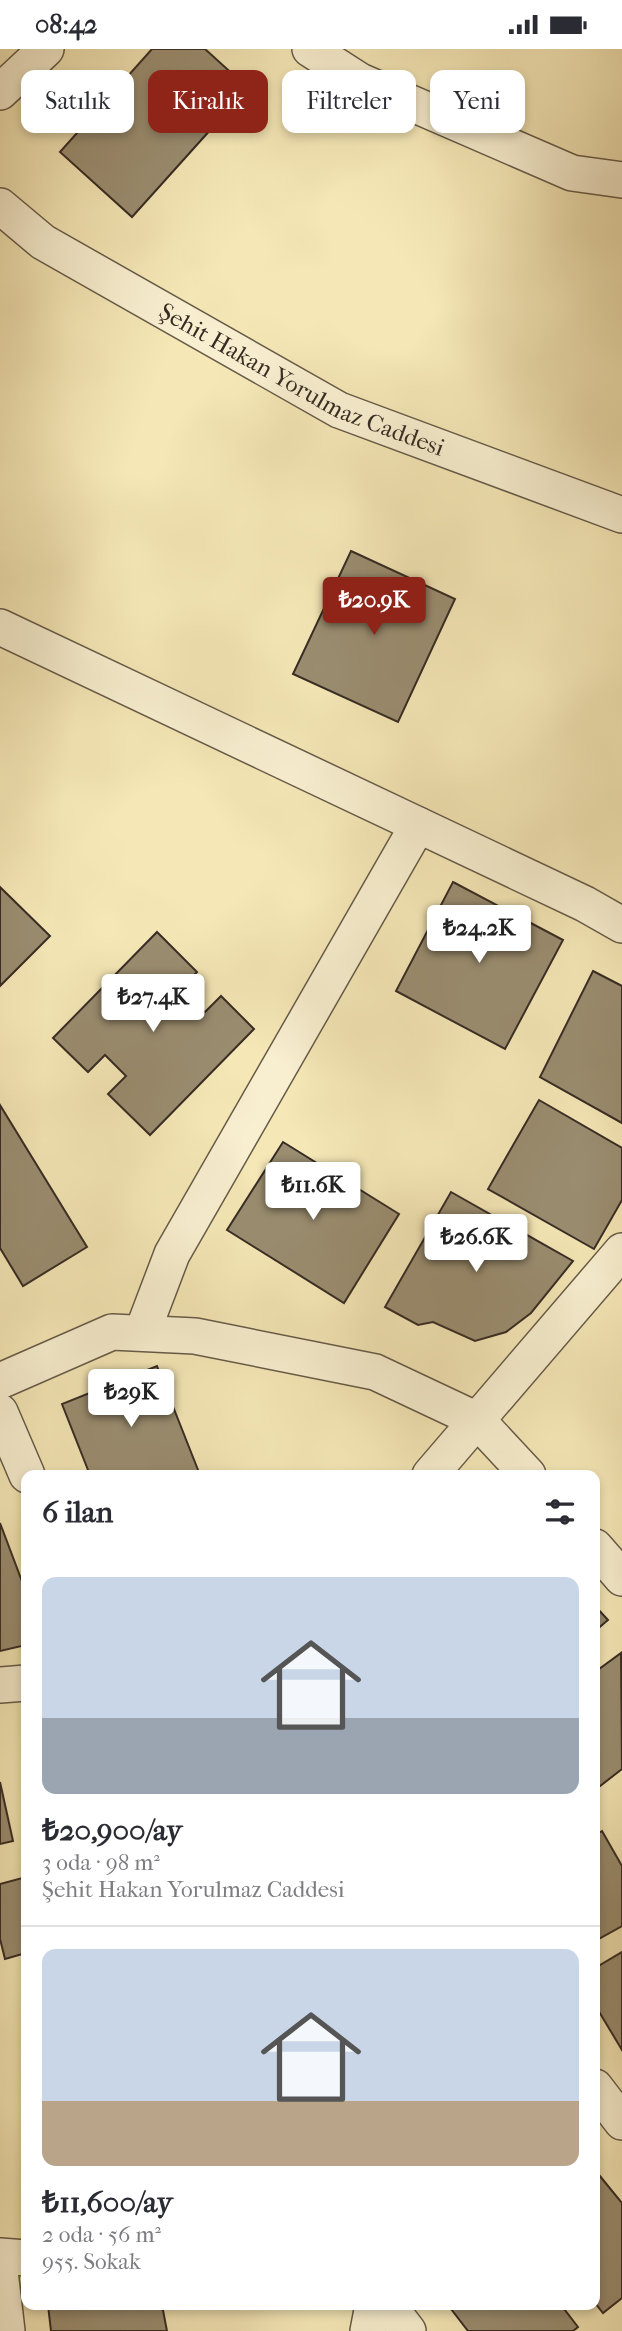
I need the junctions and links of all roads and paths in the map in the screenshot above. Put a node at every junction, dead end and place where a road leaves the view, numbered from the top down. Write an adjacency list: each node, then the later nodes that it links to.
1 (46, 49): 3 (street)
2 (310, 49): 4 (street)
3 (0, 92)
4 (622, 180)
5 (0, 206): 6 (street, Şehit Hakan Yorulmaz Caddesi)
6 (622, 515)
7 (0, 627): 8 (street)
8 (418, 825): 9 (street); 11 (street)
9 (622, 925)
10 (622, 1251): 14 (street)
11 (142, 1333): 12 (street); 14 (street)
12 (0, 1381)
13 (0, 1412): 15 (street)
14 (477, 1420): 16 (street); 17 (street)
15 (25, 1470)
16 (434, 1470)
17 (523, 1470)
18 (600, 1553): 19 (street)
19 (622, 1577)
20 (21, 1683): 21 (street)
21 (0, 1685)
22 (600, 2093): 23 (street)
23 (622, 2122)
24 (0, 2256): 25 (street)
25 (21, 2258)
26 (0, 2271): 29 (street)
27 (372, 2310): 30 (street)
28 (392, 2310): 31 (street)
29 (7, 2331)
30 (368, 2331)
31 (408, 2331)

